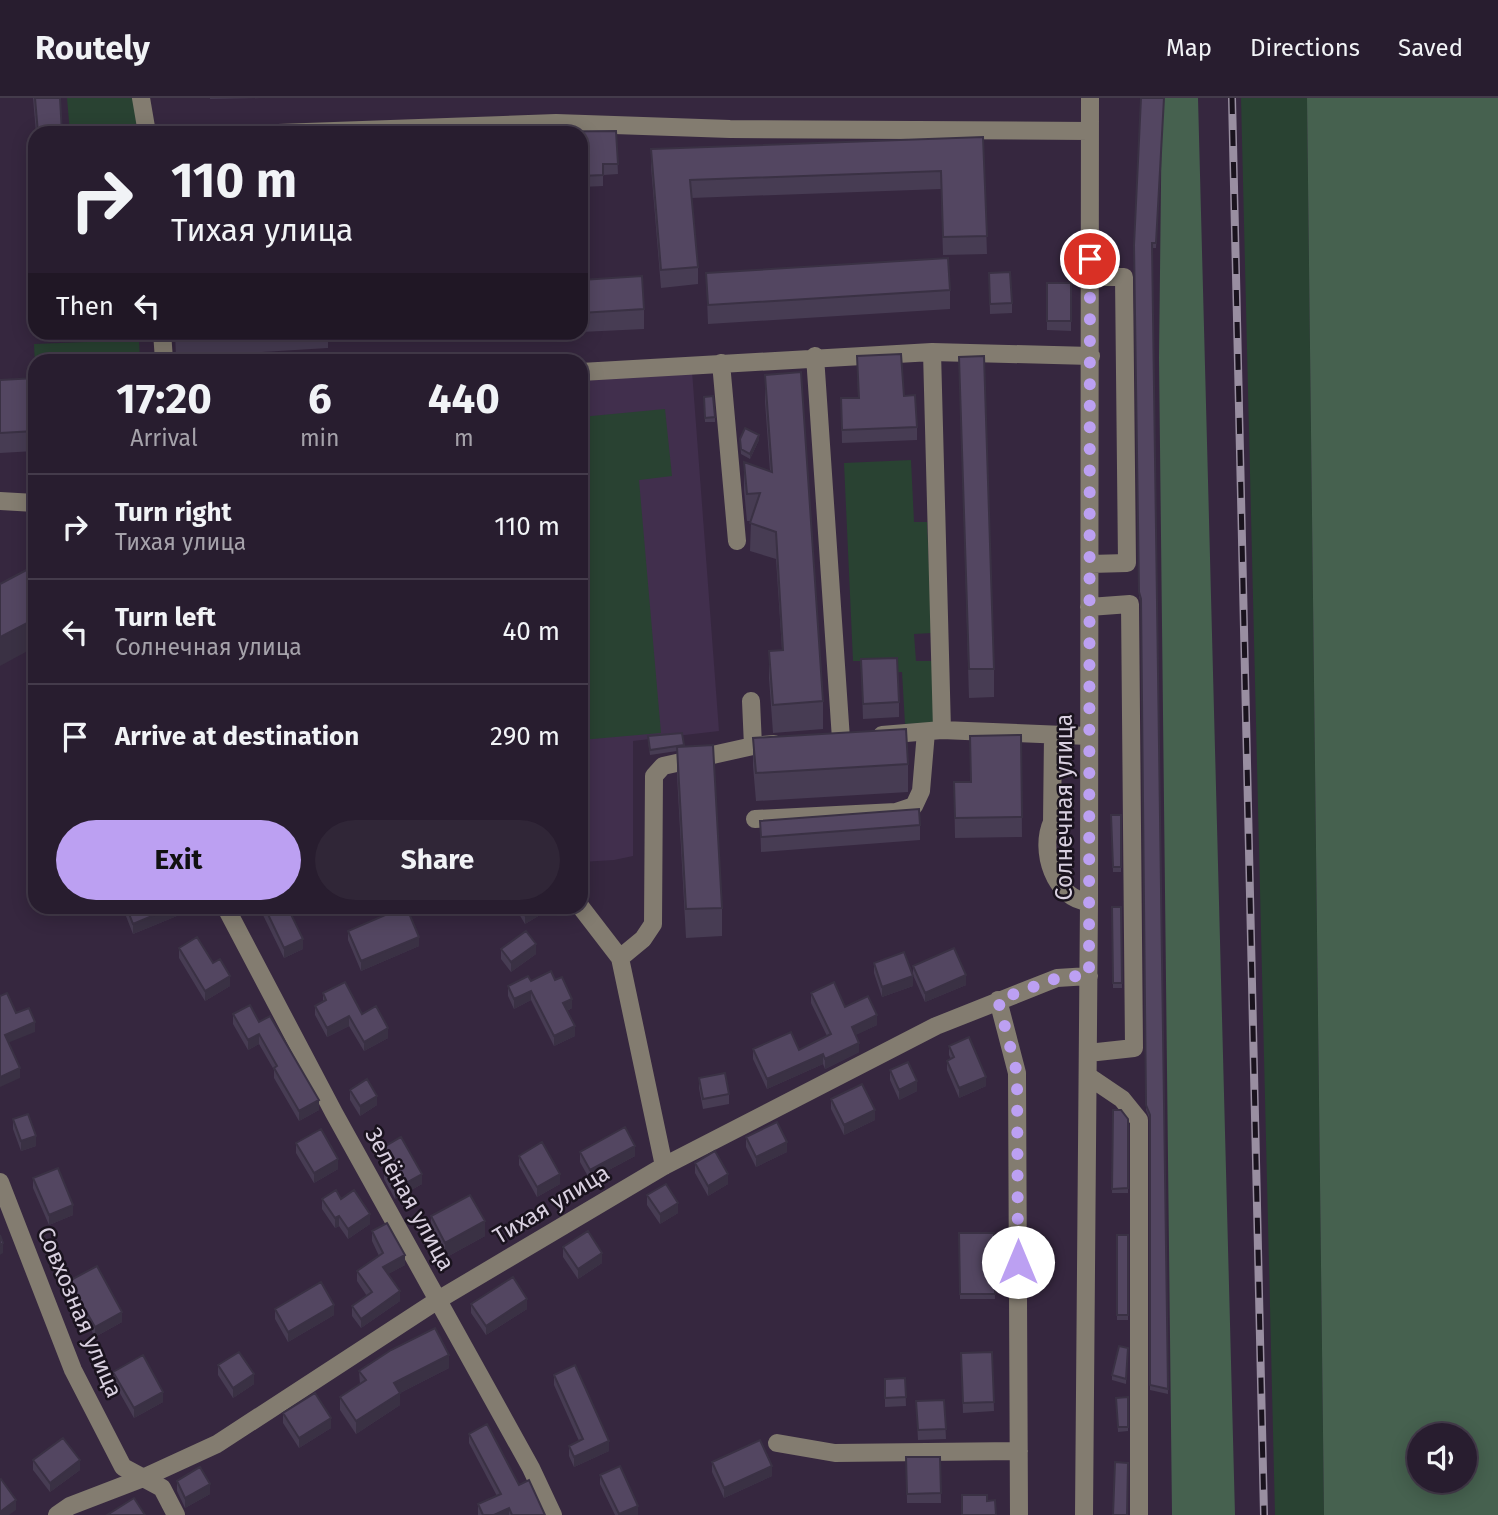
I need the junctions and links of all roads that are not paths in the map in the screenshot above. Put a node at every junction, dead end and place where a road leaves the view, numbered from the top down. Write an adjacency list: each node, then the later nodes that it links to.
1 (141, 98): 3 (street)
2 (1090, 98): 5 (street, Солнечная улица)
3 (146, 126)
4 (473, 126): 5 (street)
5 (1090, 131): 6 (street, Солнечная улица)
6 (1091, 277): 9 (street, Солнечная улица); 15 (street)
7 (932, 352): 8 (street); 9 (street); 18 (street)
8 (815, 356): 10 (street); 18 (street)
9 (1091, 356): 15 (street, Солнечная улица)
10 (720, 363): 11 (street); 14 (street)
11 (588, 372)
12 (0, 501): 13 (street)
13 (28, 503)
14 (737, 541)
15 (1090, 565): 16 (street, Солнечная улица)
16 (1089, 607): 20 (street, Солнечная улица); 30 (street)
17 (751, 701): 22 (street)
18 (934, 731): 19 (street); 23 (street)
19 (1053, 734): 20 (street); 24 (street)
20 (1088, 736): 24 (street, Солнечная улица)
21 (791, 743): 22 (street)
22 (753, 746): 27 (street)
23 (755, 819)
24 (1089, 902): 28 (street, Солнечная улица)
25 (229, 914): 34 (street, Зелёная улица)
26 (586, 914): 27 (street)
27 (620, 958): 32 (street)
28 (1089, 975): 29 (street, Тихая улица); 30 (street, Солнечная улица)
29 (998, 1000): 32 (street, Тихая улица); 36 (street)
30 (1088, 1053): 31 (street, Солнечная улица)
31 (1088, 1076): 42 (street, Солнечная улица); 43 (street)
32 (664, 1166): 34 (street, Тихая улица)
33 (0, 1182): 37 (street, Совхозная улица)
34 (438, 1300): 37 (street, Тихая улица); 40 (street, Зелёная улица)
35 (778, 1443): 36 (street)
36 (1019, 1451): 41 (street)
37 (143, 1478): 38 (street, Тихая улица); 39 (street, Совхозная улица)
38 (57, 1515)
39 (176, 1515)
40 (553, 1515)
41 (1019, 1515)
42 (1084, 1515)
43 (1139, 1515)

